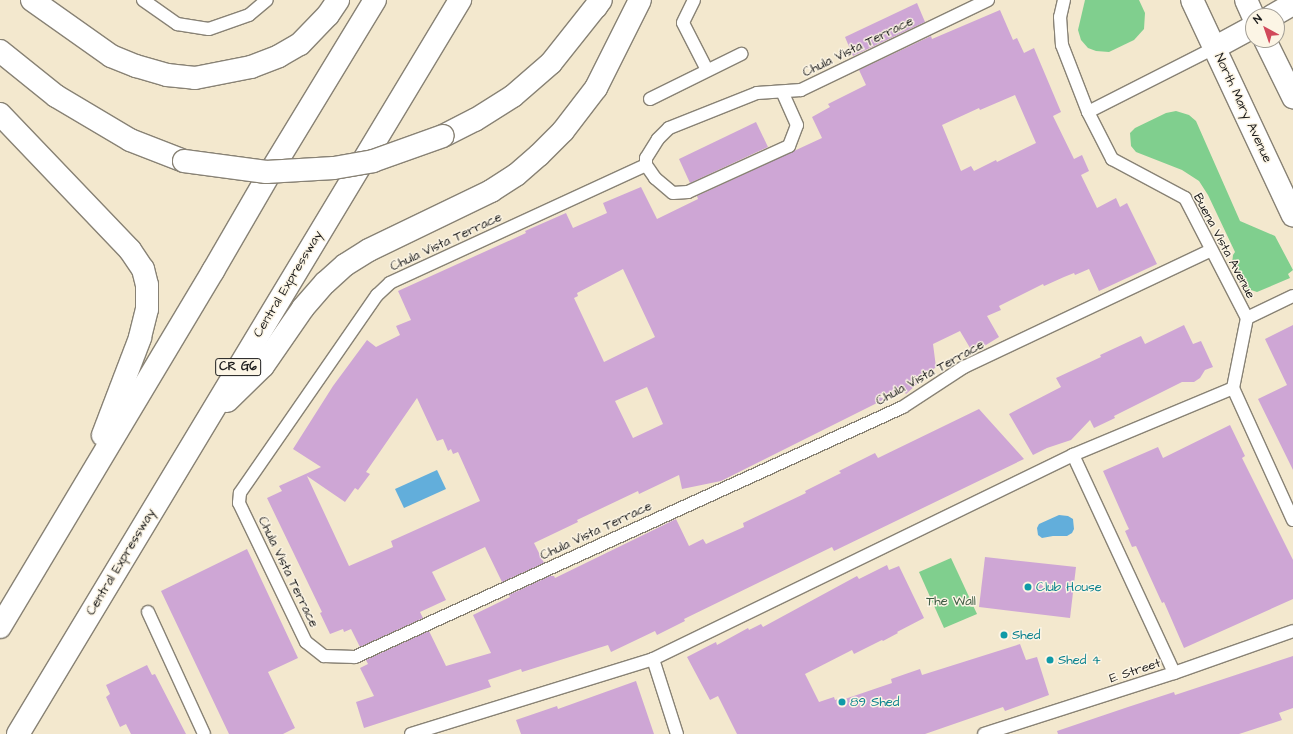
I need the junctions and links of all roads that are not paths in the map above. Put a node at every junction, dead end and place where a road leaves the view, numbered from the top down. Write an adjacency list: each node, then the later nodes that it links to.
1 (32, 0): 4 (main road)
2 (143, 0): 3 (lane)
3 (267, 0)
4 (338, 0)
5 (376, 0): 32 (main road)
6 (460, 0): 30 (main road, Central Expressway / CR G6)
7 (640, 0): 30 (main road)
8 (694, 0): 18 (lane)
9 (988, 0): 19 (lane, Chula Vista Terrace)
10 (1064, 0): 22 (lane, Buena Vista Avenue)
11 (1192, 0): 14 (main road, North Mary Avenue)
12 (599, 2): 16 (main road, bridge)
13 (1245, 31): 14 (main road)
14 (1216, 47): 22 (lane); 25 (main road, North Mary Avenue)
15 (1269, 48): 20 (main road)
16 (0, 51)
17 (741, 54): 18 (lane)
18 (707, 70): 21 (lane)
19 (782, 92): 24 (lane, Chula Vista Terrace); 24 (lane)
20 (1293, 97)
21 (650, 99)
22 (1088, 112): 26 (lane, Buena Vista Avenue)
23 (0, 114): 32 (main road)
24 (646, 164): 26 (lane, Chula Vista Terrace)
25 (1293, 216)
26 (1211, 250): 28 (lane, Buena Vista Avenue)
27 (1293, 296): 28 (lane, Buena Vista Avenue)
28 (1247, 318): 29 (lane, Buena Vista Avenue)
29 (1233, 388): 31 (lane); 33 (lane)
30 (203, 424): 39 (main road, Central Expressway / CR G6)
31 (1073, 455): 37 (lane); 38 (lane)
32 (84, 485): 35 (main road)
33 (1293, 520)
34 (148, 612): 40 (lane)
35 (0, 627)
36 (1293, 631): 38 (lane, E Street)
37 (653, 659): 41 (lane); 42 (lane)
38 (1174, 673): 43 (lane, E Street)
39 (18, 734)
40 (204, 734)
41 (411, 734)
42 (677, 734)
43 (984, 734)

